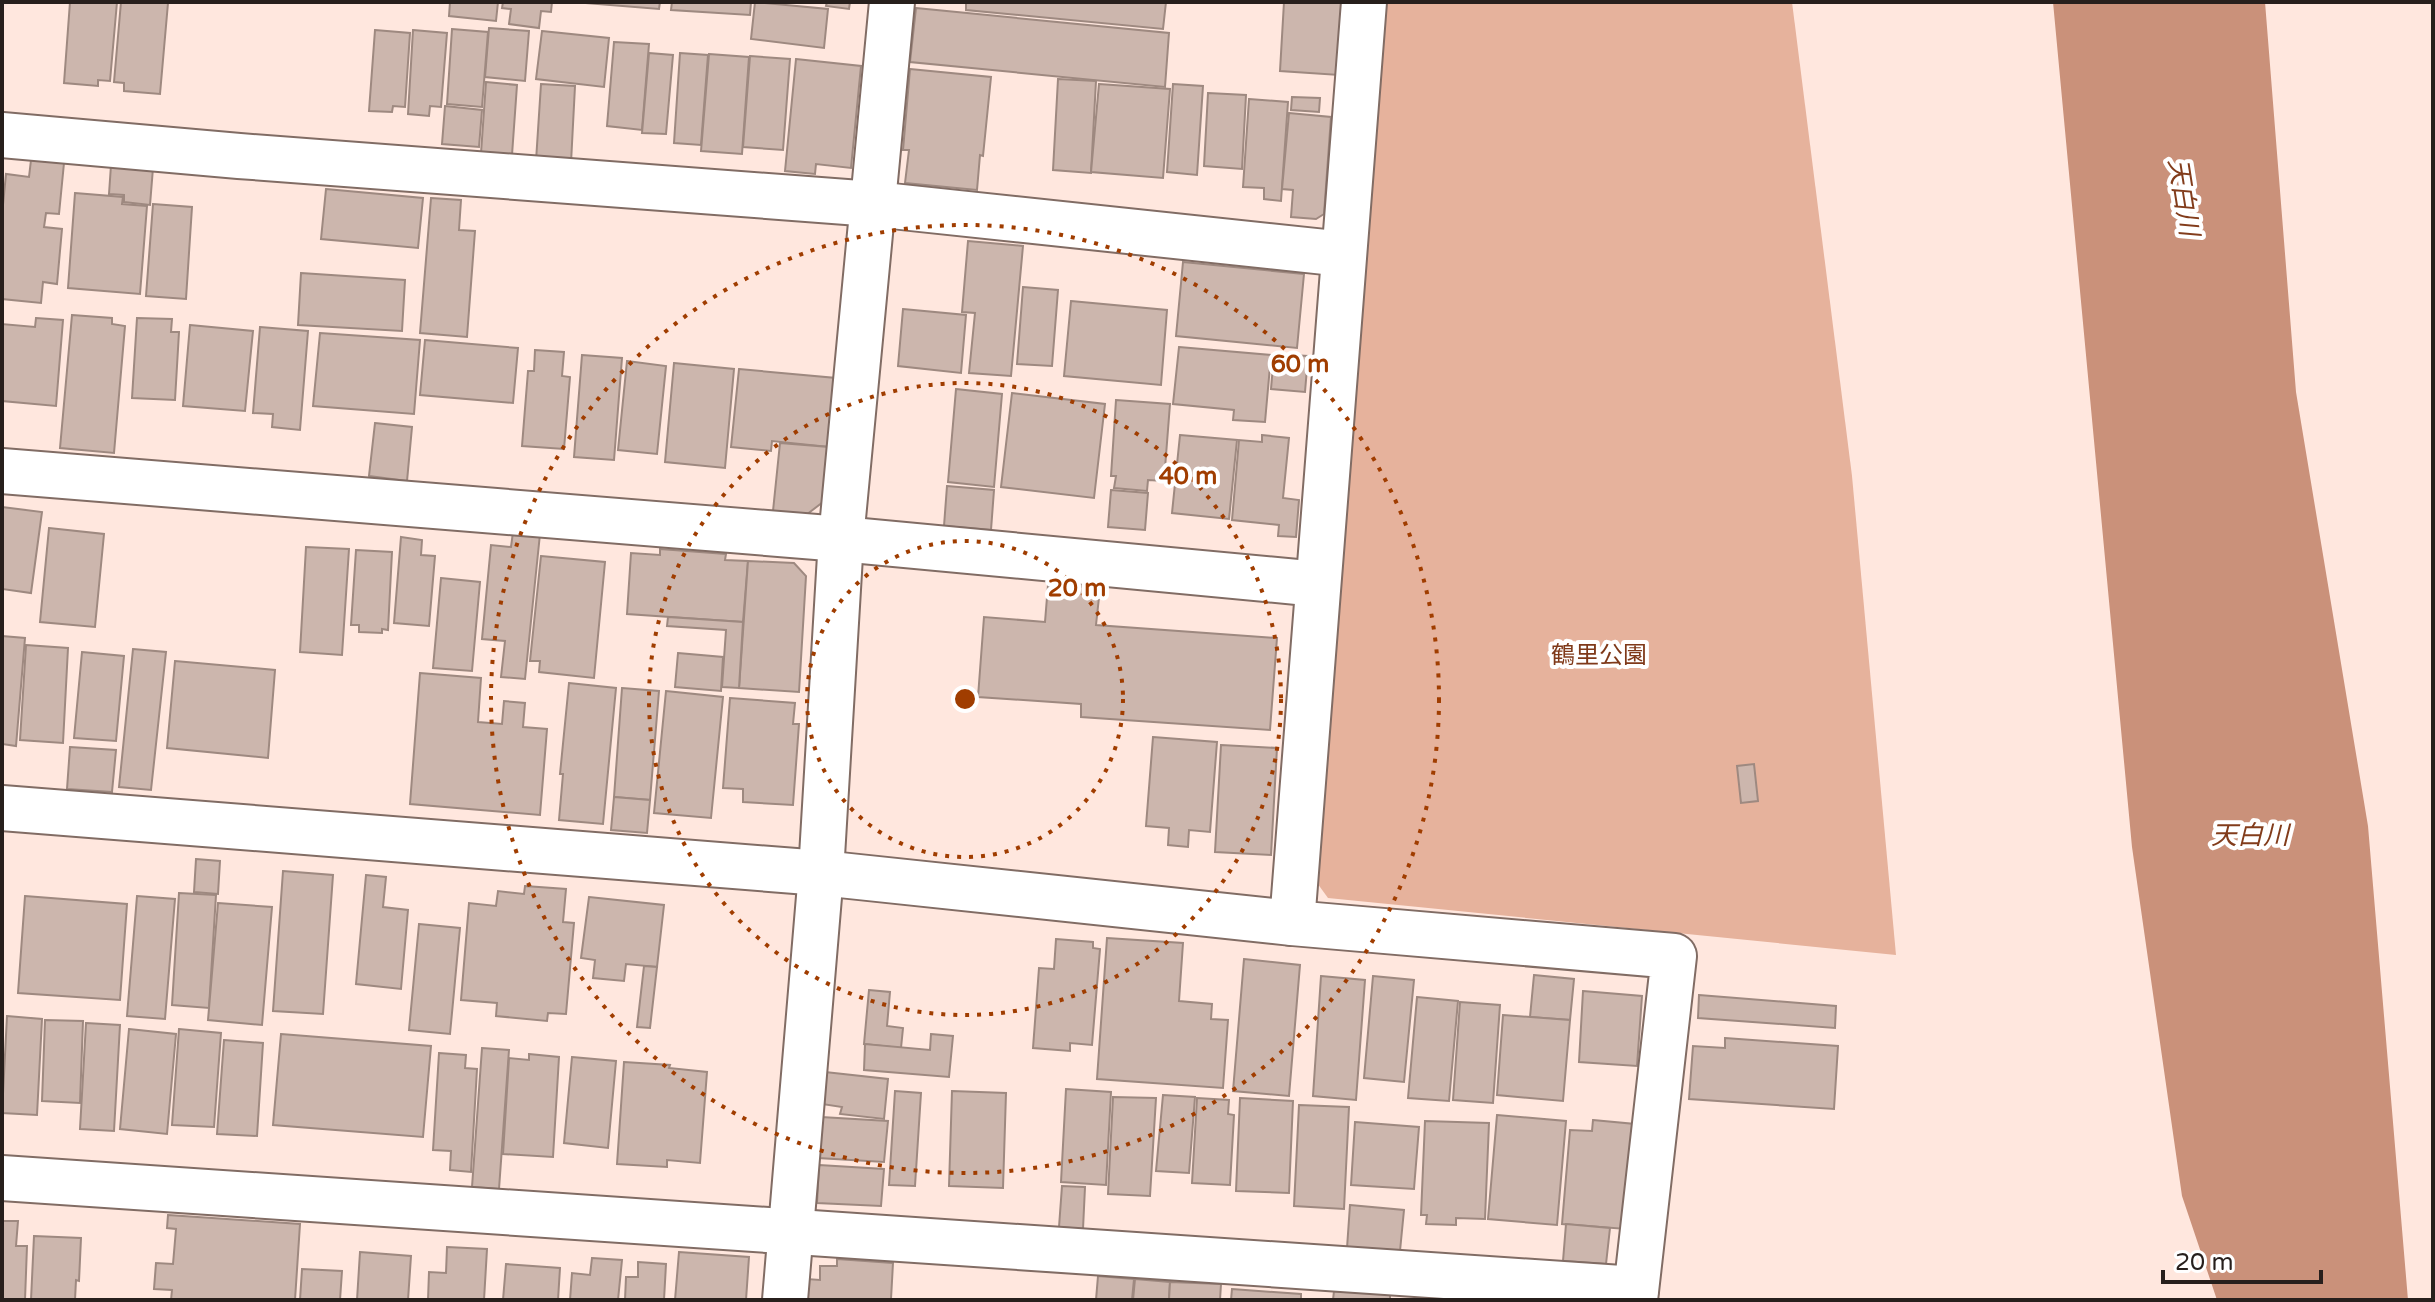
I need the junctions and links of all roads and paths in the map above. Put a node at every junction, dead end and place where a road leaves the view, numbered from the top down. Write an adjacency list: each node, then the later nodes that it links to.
1 (892, 2): 4 (street)
2 (1364, 2): 5 (street)
3 (2, 135): 4 (street)
4 (873, 204): 5 (street); 7 (street)
5 (1344, 254): 8 (street)
6 (2, 471): 7 (street)
7 (841, 539): 8 (street); 10 (street)
8 (1318, 584): 11 (street)
9 (2, 808): 10 (street)
10 (821, 873): 11 (street); 13 (street)
11 (1292, 923): 14 (street)
12 (2, 1178): 13 (street)
13 (792, 1230): 14 (street); 15 (street)
14 (1636, 1295)
15 (785, 1300)

